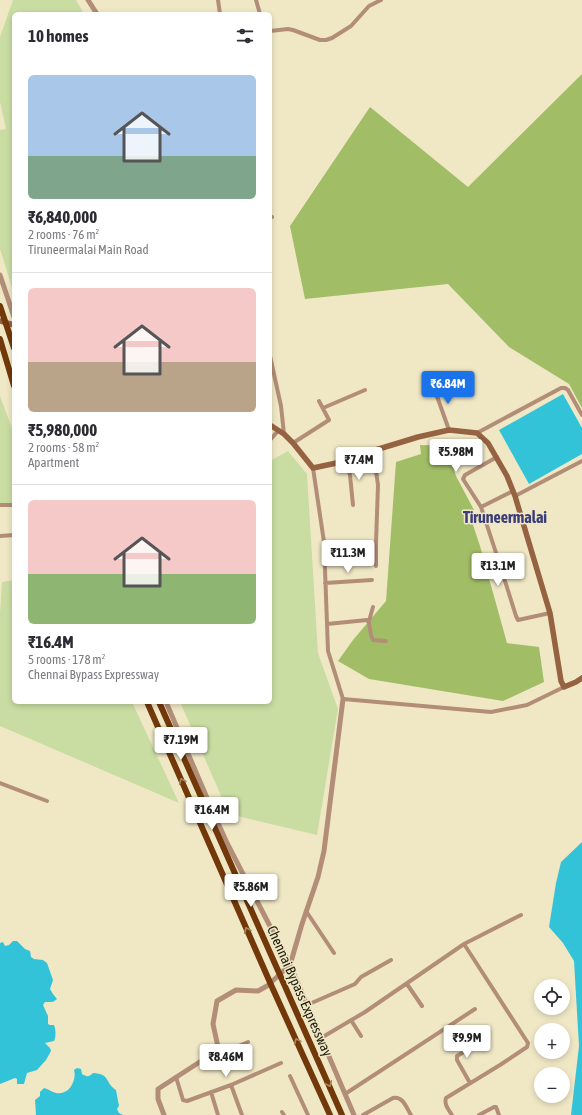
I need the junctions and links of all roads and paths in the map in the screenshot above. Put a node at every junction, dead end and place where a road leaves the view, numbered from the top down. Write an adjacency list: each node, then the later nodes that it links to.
1 (88, 0): 5 (street)
2 (218, 0): 6 (street)
3 (256, 0): 7 (street)
4 (381, 0): 8 (street)
5 (96, 12)
6 (220, 12)
7 (259, 12)
8 (272, 31)
9 (0, 275): 11 (street)
10 (0, 306): 12 (highway)
11 (12, 311)
12 (2, 318): 14 (highway)
13 (0, 324): 14 (main road)
14 (12, 328)
15 (0, 339): 17 (highway)
16 (272, 365): 25 (street)
17 (12, 379)
18 (433, 385): 24 (street)
19 (365, 390): 21 (street)
20 (319, 400): 21 (street)
21 (323, 408): 28 (street)
22 (582, 415): 26 (street)
23 (272, 426): 25 (main road)
24 (449, 430): 26 (main road); 29 (main road)
25 (281, 433): 27 (street); 28 (main road)
26 (477, 433): 30 (main road)
27 (272, 439)
28 (293, 443): 33 (main road)
29 (369, 452): 31 (main road); 41 (street)
30 (497, 457): 34 (main road); 38 (street)
31 (346, 461): 33 (main road); 35 (street)
32 (582, 461): 34 (street)
33 (313, 468): 42 (street)
34 (514, 493): 38 (street); 47 (main road)
35 (353, 504)
36 (0, 505): 37 (street)
37 (12, 506)
38 (481, 507): 47 (street)
39 (12, 535): 40 (street)
40 (0, 536)
41 (376, 543): 42 (street); 43 (street)
42 (324, 553): 45 (street)
43 (376, 566)
44 (372, 580): 45 (street)
45 (325, 583): 49 (street)
46 (373, 608): 48 (street)
47 (550, 613): 52 (main road)
48 (368, 621): 49 (street); 50 (street)
49 (327, 624): 53 (street)
50 (386, 641)
51 (582, 678): 52 (main road)
52 (564, 687): 53 (street)
53 (344, 699): 61 (street)
54 (148, 704): 88 (highway, Chennai Bypass Expressway, one-way to 54)
55 (159, 704): 59 (highway, Chennai Bypass Expressway)
56 (167, 704): 59 (street)
57 (0, 783): 58 (street)
58 (47, 801)
59 (210, 812): 60 (highway, Chennai Bypass Expressway)
60 (224, 844): 66 (street); 89 (highway, Chennai Bypass Expressway, one-way to 89)
61 (306, 911): 64 (street); 66 (street)
62 (521, 915): 63 (street)
63 (464, 944): 67 (street); 80 (street)
64 (334, 953)
65 (391, 960): 68 (street)
66 (290, 965): 68 (street); 76 (street)
67 (407, 984): 69 (street); 71 (street)
68 (307, 1005): 73 (street)
69 (422, 1006)
70 (476, 1009): 83 (street)
71 (351, 1020): 72 (street); 73 (street)
72 (361, 1036)
73 (321, 1038): 83 (street)
74 (484, 1040): 80 (street)
75 (248, 1042): 76 (street)
76 (218, 1047): 79 (street)
77 (281, 1063): 81 (street)
78 (290, 1076): 87 (street)
79 (176, 1078): 82 (street); 84 (street)
80 (470, 1083): 93 (street)
81 (231, 1085): 82 (street); 86 (street)
82 (211, 1092): 85 (street)
83 (345, 1094): 90 (street)
84 (164, 1115)
85 (218, 1115)
86 (242, 1115)
87 (308, 1115)
88 (330, 1115)
89 (342, 1115)
90 (354, 1115)
91 (363, 1115): 92 (street)
92 (411, 1115)
93 (452, 1115)
94 (478, 1115): 95 (street)
95 (499, 1115)

